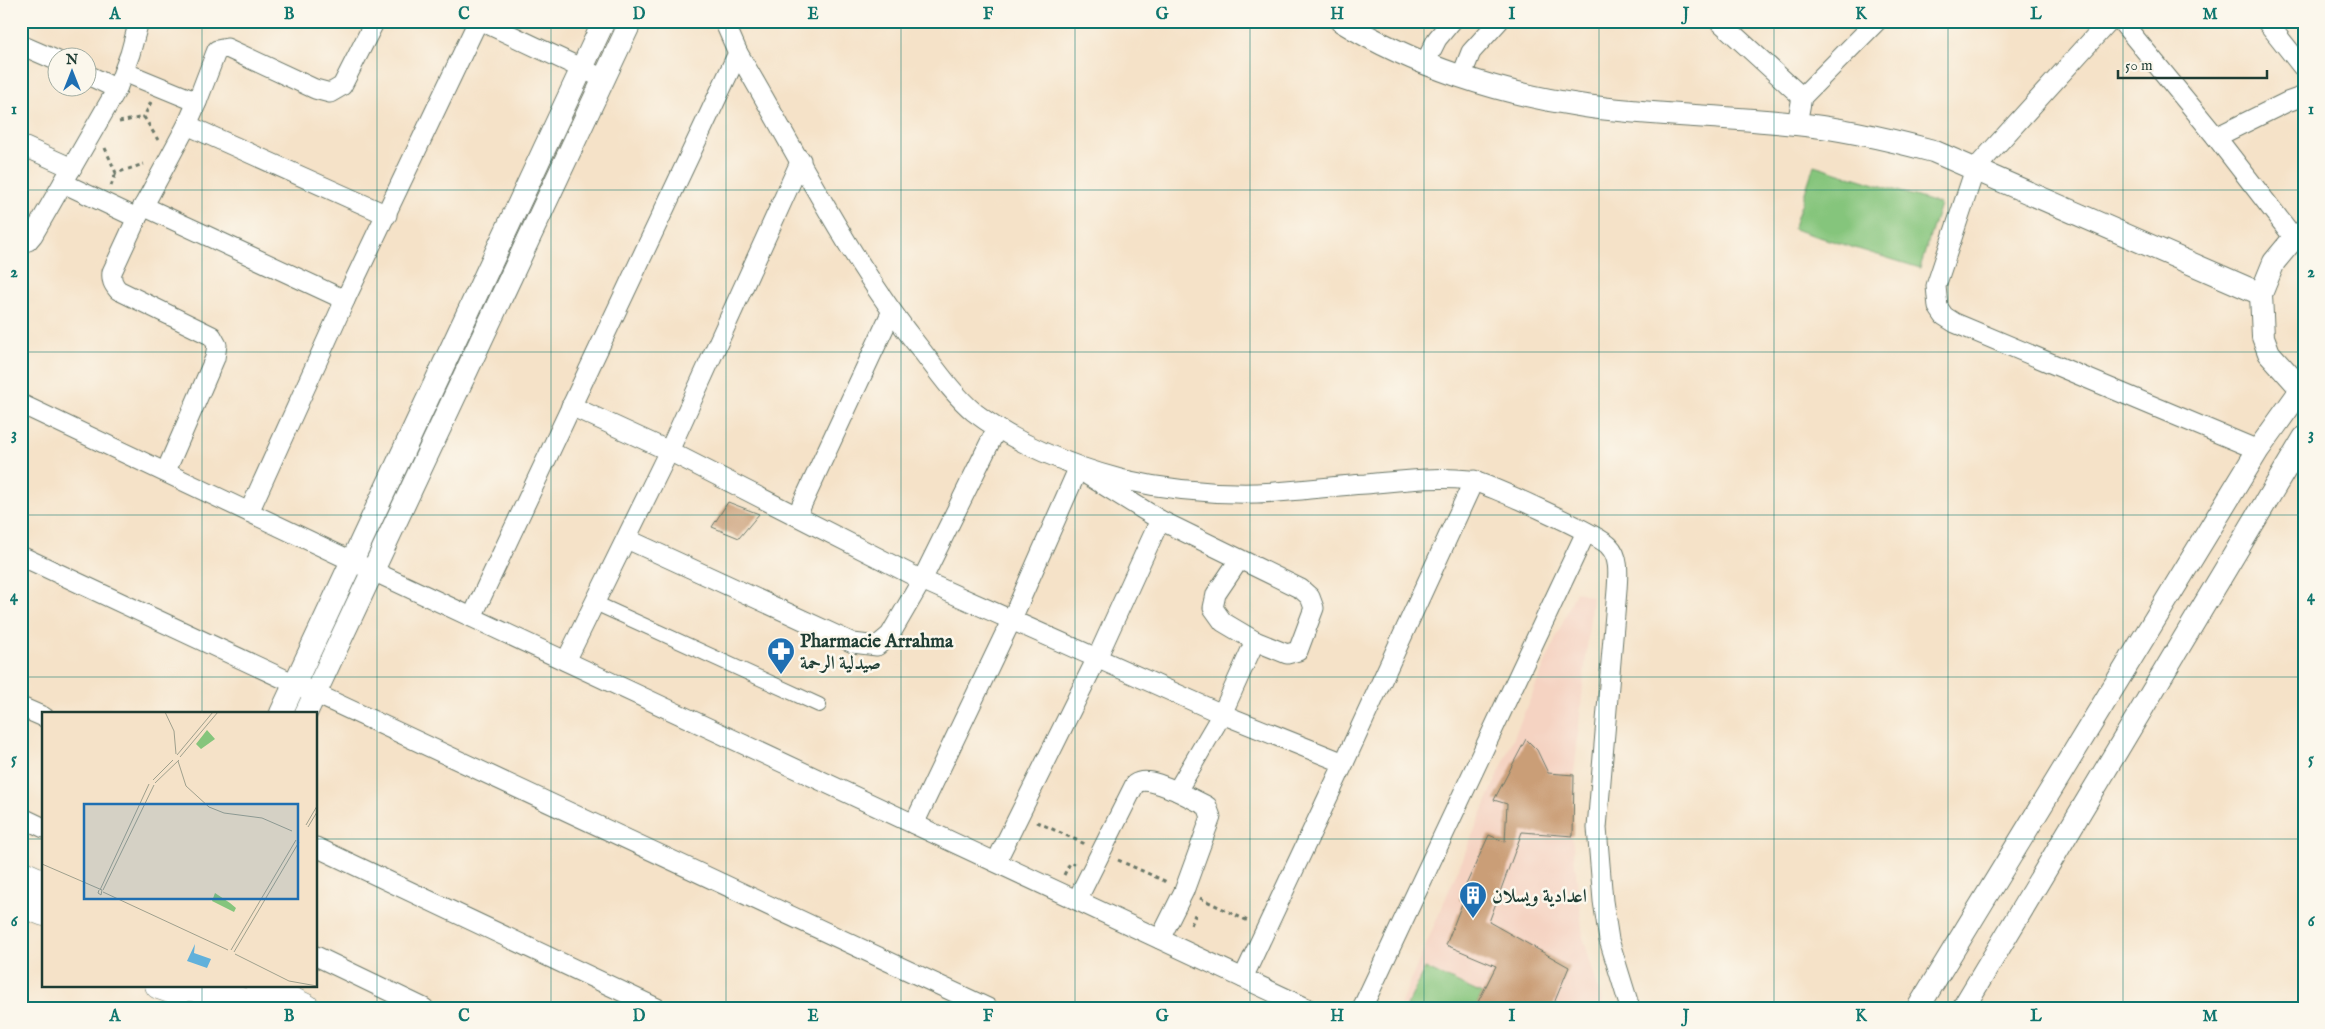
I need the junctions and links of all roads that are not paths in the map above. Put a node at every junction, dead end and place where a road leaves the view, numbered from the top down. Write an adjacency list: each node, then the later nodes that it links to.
1 (139, 21): 24 (street)
2 (375, 21): 27 (street)
3 (480, 21): 19 (street); 36 (street)
4 (604, 21): 19 (street)
5 (631, 21): 23 (street)
6 (724, 21): 16 (street)
7 (1341, 21): 18 (street)
8 (1452, 21): 18 (street)
9 (1499, 21): 22 (street)
10 (1718, 21): 26 (street)
11 (1877, 21): 26 (street)
12 (2109, 21): 33 (street)
13 (2121, 21): 30 (street)
14 (2266, 21): 20 (street)
15 (21, 45): 17 (street)
16 (738, 53): 32 (street); 44 (street)
17 (48, 57)
18 (1425, 63): 22 (street)
19 (582, 68): 23 (street); 59 (street)
20 (2304, 69)
21 (98, 77): 24 (street)
22 (1461, 77): 28 (street)
23 (604, 79): 60 (street)
24 (120, 81): 27 (street); 34 (street)
25 (2304, 96): 30 (street)
26 (1802, 97): 28 (street)
27 (197, 102): 29 (street)
28 (1797, 124): 33 (street)
29 (187, 125): 35 (street); 36 (street)
30 (2216, 136): 37 (street)
31 (21, 145): 34 (street)
32 (801, 160): 41 (street); 48 (street)
33 (1975, 169): 39 (street); 47 (street)
34 (67, 176): 35 (street); 38 (street)
35 (140, 212): 40 (street); 50 (street)
36 (386, 215): 40 (street)
37 (2299, 235): 39 (street)
38 (21, 243)
39 (2261, 294): 42 (street)
40 (344, 300): 52 (street)
41 (892, 313): 45 (street); 53 (street)
42 (2302, 391): 47 (street)
43 (21, 404): 50 (street)
44 (570, 406): 48 (street); 63 (street)
45 (997, 428): 49 (street); 61 (street)
46 (2304, 438): 102 (street)
47 (2258, 450): 101 (street)
48 (669, 451): 53 (street); 56 (street)
49 (1074, 466): 51 (street); 54 (street); 64 (street)
50 (166, 472): 52 (street)
51 (1474, 480): 55 (street); 75 (street)
52 (249, 512): 59 (street)
53 (797, 515): 61 (street)
54 (1160, 520): 58 (street); 66 (street)
55 (1586, 532): 99 (street); 100 (street)
56 (627, 539): 61 (street); 62 (street)
57 (21, 556): 68 (street)
58 (1239, 560): 65 (street); 65 (street)
59 (352, 561): 60 (street); 68 (street)
60 (373, 572): 63 (street); 69 (street)
61 (922, 580): 64 (street)
62 (594, 603): 67 (street); 70 (street)
63 (472, 616): 67 (street)
64 (1010, 621): 66 (street); 78 (street)
65 (1255, 641): 73 (street)
66 (1097, 658): 73 (street); 81 (street)
67 (566, 661): 78 (street)
68 (294, 684): 69 (street); 72 (street)
69 (310, 703): 97 (street)
70 (819, 705)
71 (21, 707): 74 (street)
72 (281, 712)
73 (1222, 714): 75 (street); 76 (street)
74 (42, 717)
75 (1344, 763): 89 (street)
76 (1177, 792): 84 (street); 87 (street)
77 (21, 817): 79 (street)
78 (914, 824): 81 (street)
79 (42, 827)
80 (318, 848): 96 (street)
81 (996, 862): 84 (street)
82 (21, 874): 83 (main road)
83 (42, 883)
84 (1077, 900): 87 (street)
85 (21, 903): 86 (main road)
86 (42, 911)
87 (1160, 939): 89 (street)
88 (318, 957): 95 (street)
89 (1243, 978): 98 (street)
90 (162, 986): 91 (main road)
91 (193, 986): 93 (main road)
92 (260, 986): 94 (main road)
93 (254, 1008)
94 (306, 1008)
95 (424, 1008)
96 (657, 1008)
97 (988, 1008)
98 (1307, 1008)
99 (1362, 1008)
100 (1630, 1008)
101 (1918, 1008)
102 (1963, 1008)

